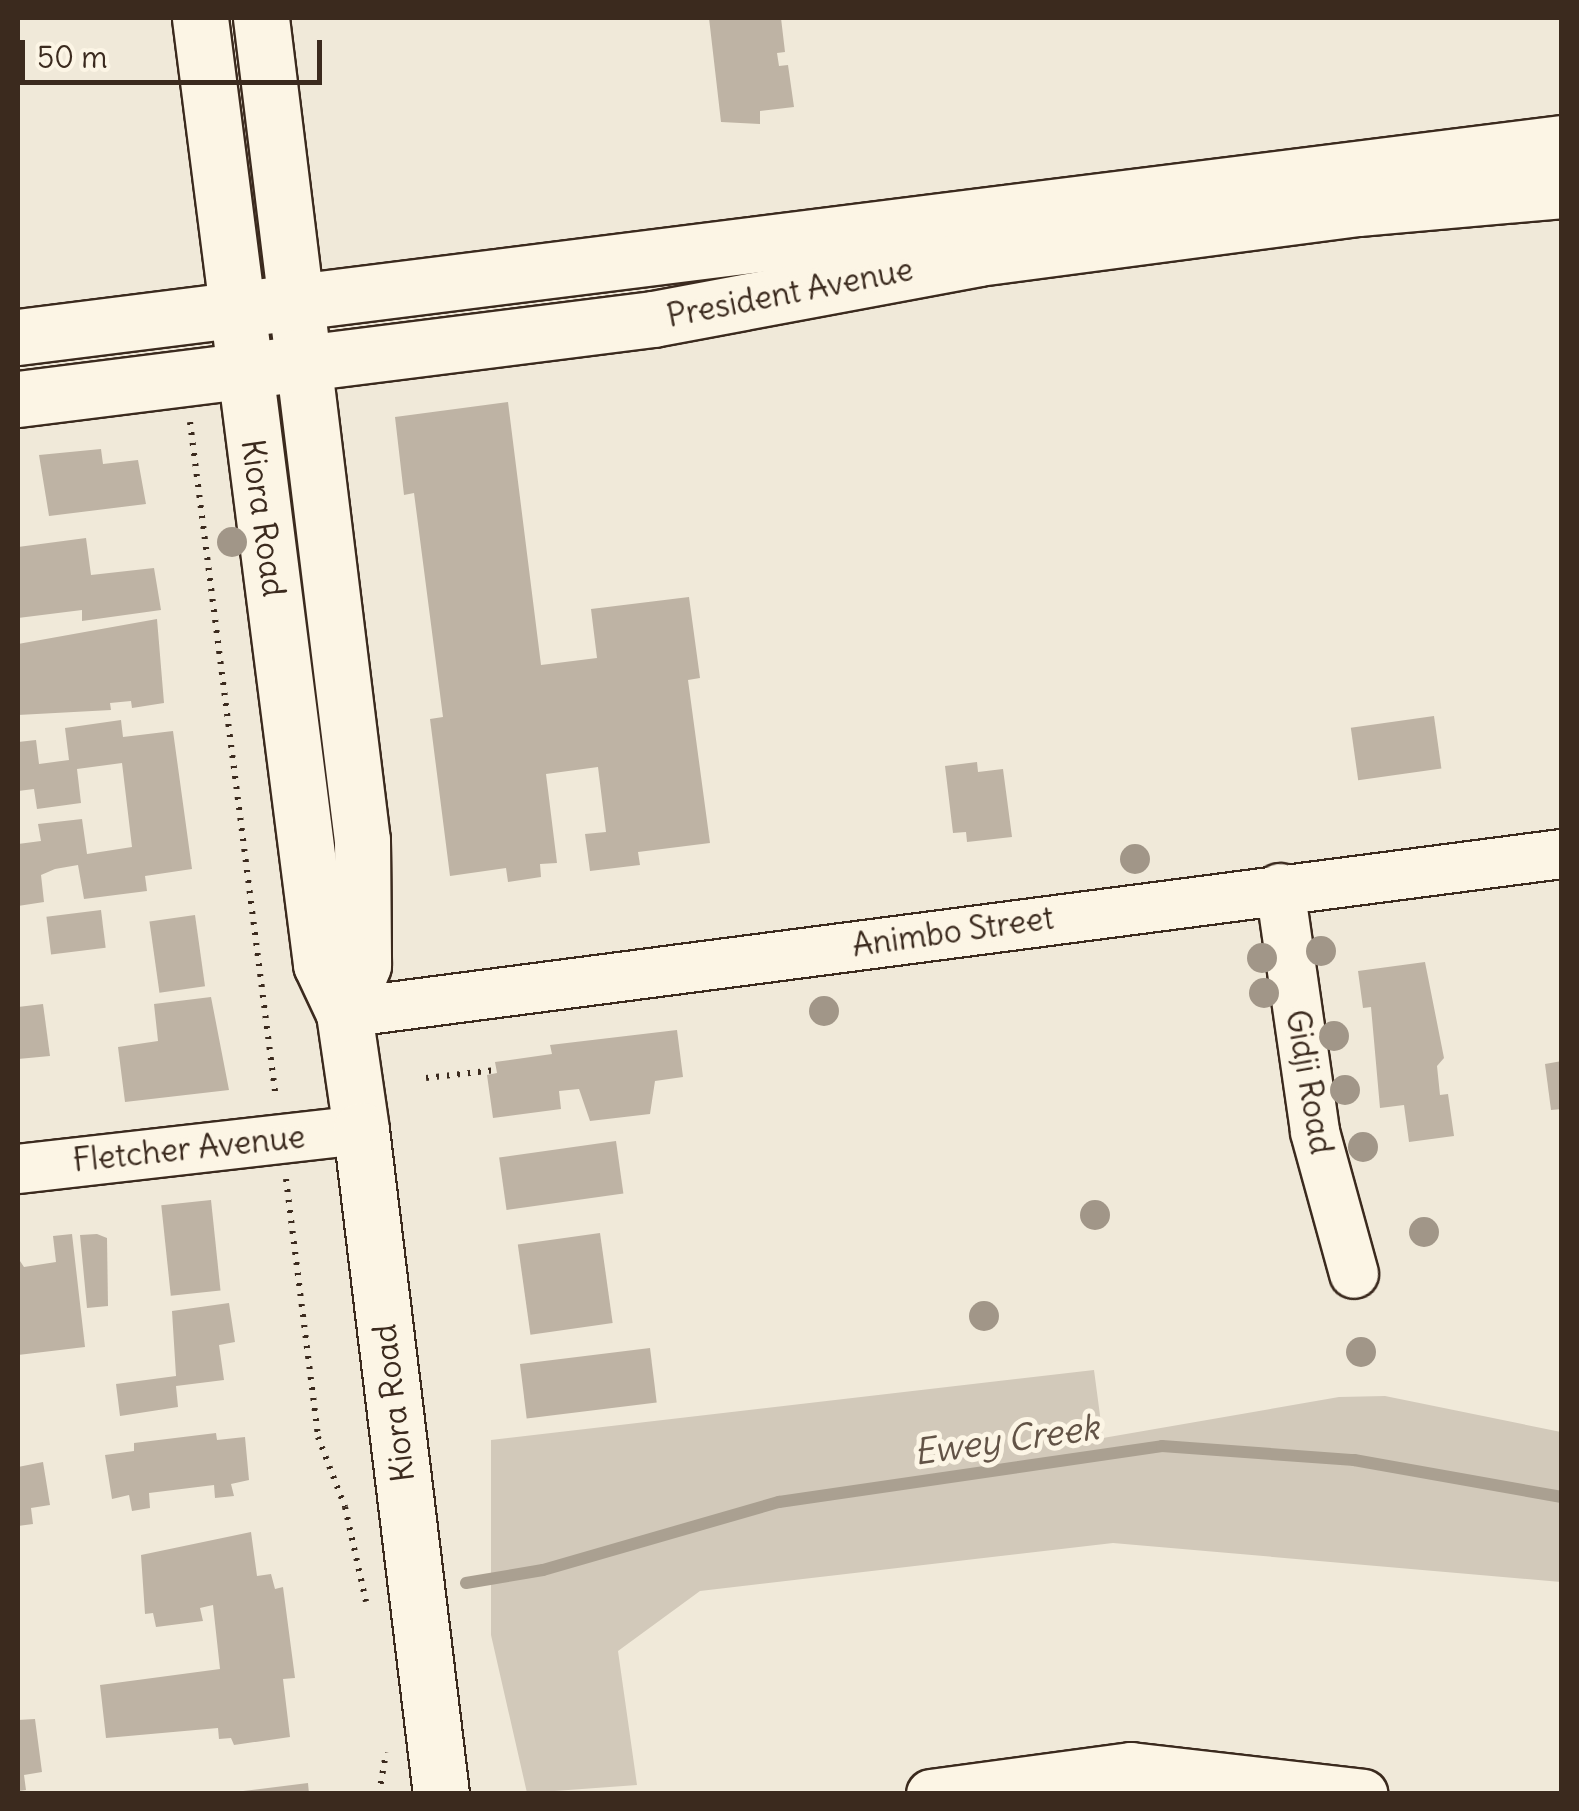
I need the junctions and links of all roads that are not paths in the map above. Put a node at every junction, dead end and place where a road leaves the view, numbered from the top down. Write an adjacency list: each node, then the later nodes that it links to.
1 (200, 18): 6 (main road, Kiora Road)
2 (261, 18): 5 (main road, Kiora Road)
3 (1562, 143): 5 (main road, President Avenue)
4 (1562, 190): 8 (main road, President Avenue)
5 (296, 302): 6 (main road, President Avenue); 8 (main road, Kiora Road)
6 (235, 310): 7 (main road, President Avenue); 9 (main road, Kiora Road)
7 (18, 337)
8 (304, 364): 9 (main road, President Avenue); 13 (main road, Kiora Road)
9 (243, 371): 10 (main road, President Avenue); 13 (main road, Kiora Road)
10 (18, 399)
11 (1562, 854): 12 (street, Animbo Street)
12 (1280, 888): 13 (street, Animbo Street); 16 (street, Gidji Road)
13 (344, 1012): 14 (main road, Kiora Road)
14 (360, 1130): 15 (street, Fletcher Avenue); 17 (main road, Kiora Road)
15 (18, 1168)
16 (1354, 1274)
17 (440, 1794)
18 (931, 1794): 19 (street)
19 (1362, 1794)

